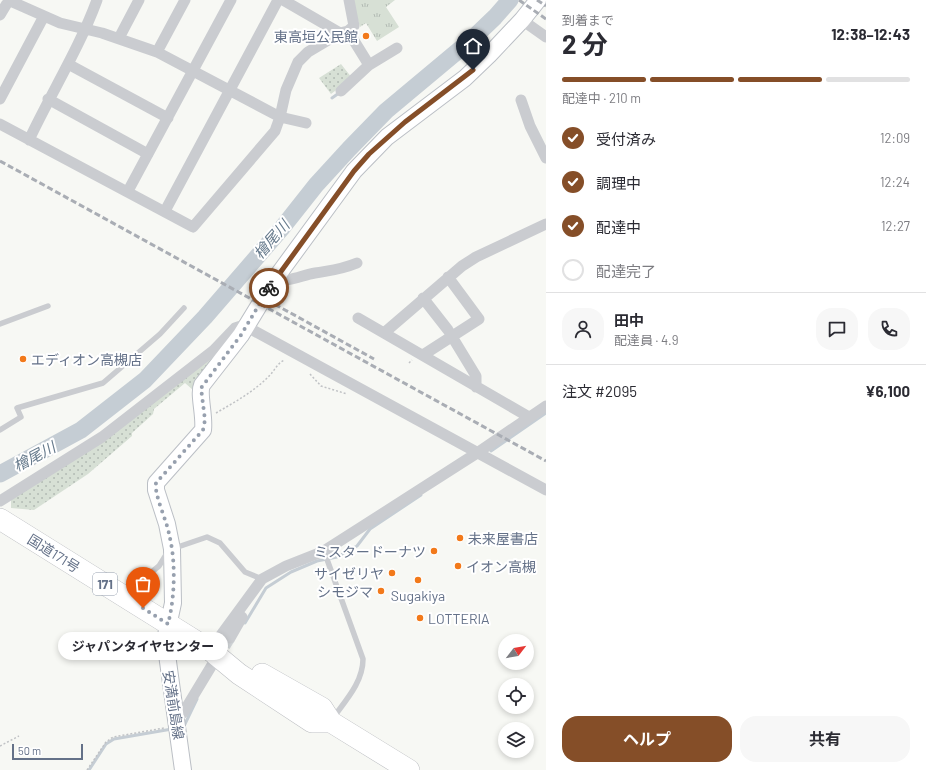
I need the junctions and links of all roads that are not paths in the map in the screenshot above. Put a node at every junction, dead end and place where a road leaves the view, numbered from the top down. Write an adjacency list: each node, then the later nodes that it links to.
1 (8, 0): 10 (street); 11 (street)
2 (97, 0): 13 (street)
3 (139, 0): 16 (street)
4 (184, 0): 18 (street)
5 (231, 0): 21 (street)
6 (278, 0): 22 (street)
7 (283, 0): 14 (street)
8 (349, 0): 14 (street)
9 (538, 0): 12 (main road)
10 (0, 15)
11 (44, 16): 13 (street); 24 (street)
12 (522, 20): 15 (street); 39 (main road)
13 (85, 29): 16 (street); 19 (street)
14 (344, 32): 20 (street); 27 (street)
15 (546, 36)
16 (119, 38): 18 (street)
17 (397, 48): 20 (street)
18 (157, 52): 21 (street)
19 (68, 64): 25 (street); 28 (street)
20 (370, 64): 23 (street)
21 (193, 70): 22 (street); 28 (street)
22 (229, 90): 27 (street); 35 (street)
23 (341, 91)
24 (0, 99)
25 (48, 99): 31 (street); 32 (street)
26 (521, 100): 33 (street)
27 (280, 117): 29 (street); 35 (street)
28 (168, 118): 32 (street)
29 (306, 123)
30 (0, 124): 31 (street)
31 (29, 140): 34 (street)
32 (148, 154): 34 (street)
33 (546, 158)
34 (128, 191): 35 (street)
35 (165, 211)
36 (546, 224): 38 (street)
37 (357, 263): 39 (street)
38 (448, 277): 40 (street); 47 (street)
39 (275, 279): 45 (main road)
40 (423, 298): 46 (street); 47 (street)
41 (48, 306): 44 (lane)
42 (184, 308): 52 (lane)
43 (358, 318): 46 (street)
44 (0, 324)
45 (246, 327): 53 (street); 55 (street); 57 (main road, 安満前島線)
46 (384, 333): 48 (street)
47 (452, 336): 48 (street); 49 (street)
48 (423, 355): 49 (street)
49 (476, 386): 51 (street)
50 (546, 406): 51 (street)
51 (529, 417): 53 (street)
52 (0, 430)
53 (477, 453): 54 (street); 58 (street)
54 (546, 490)
55 (0, 501)
56 (0, 519): 62 (highway, 国道171号 / 171)
57 (172, 549): 59 (lane); 60 (lane); 62 (main road, 安満前島線)
58 (324, 552): 60 (street); 66 (lane)
59 (148, 575)
60 (262, 579): 61 (street)
61 (251, 592): 63 (street); 64 (street)
62 (168, 624): 64 (highway, 国道171号 / 171); 65 (main road, 安満前島線)
63 (230, 638)
64 (211, 658): 65 (street); 66 (highway, 国道171号 / 171)
65 (176, 721): 67 (main road, 安満前島線)
66 (331, 722): 68 (highway, 国道171号 / 171)
67 (183, 770)
68 (409, 770)

